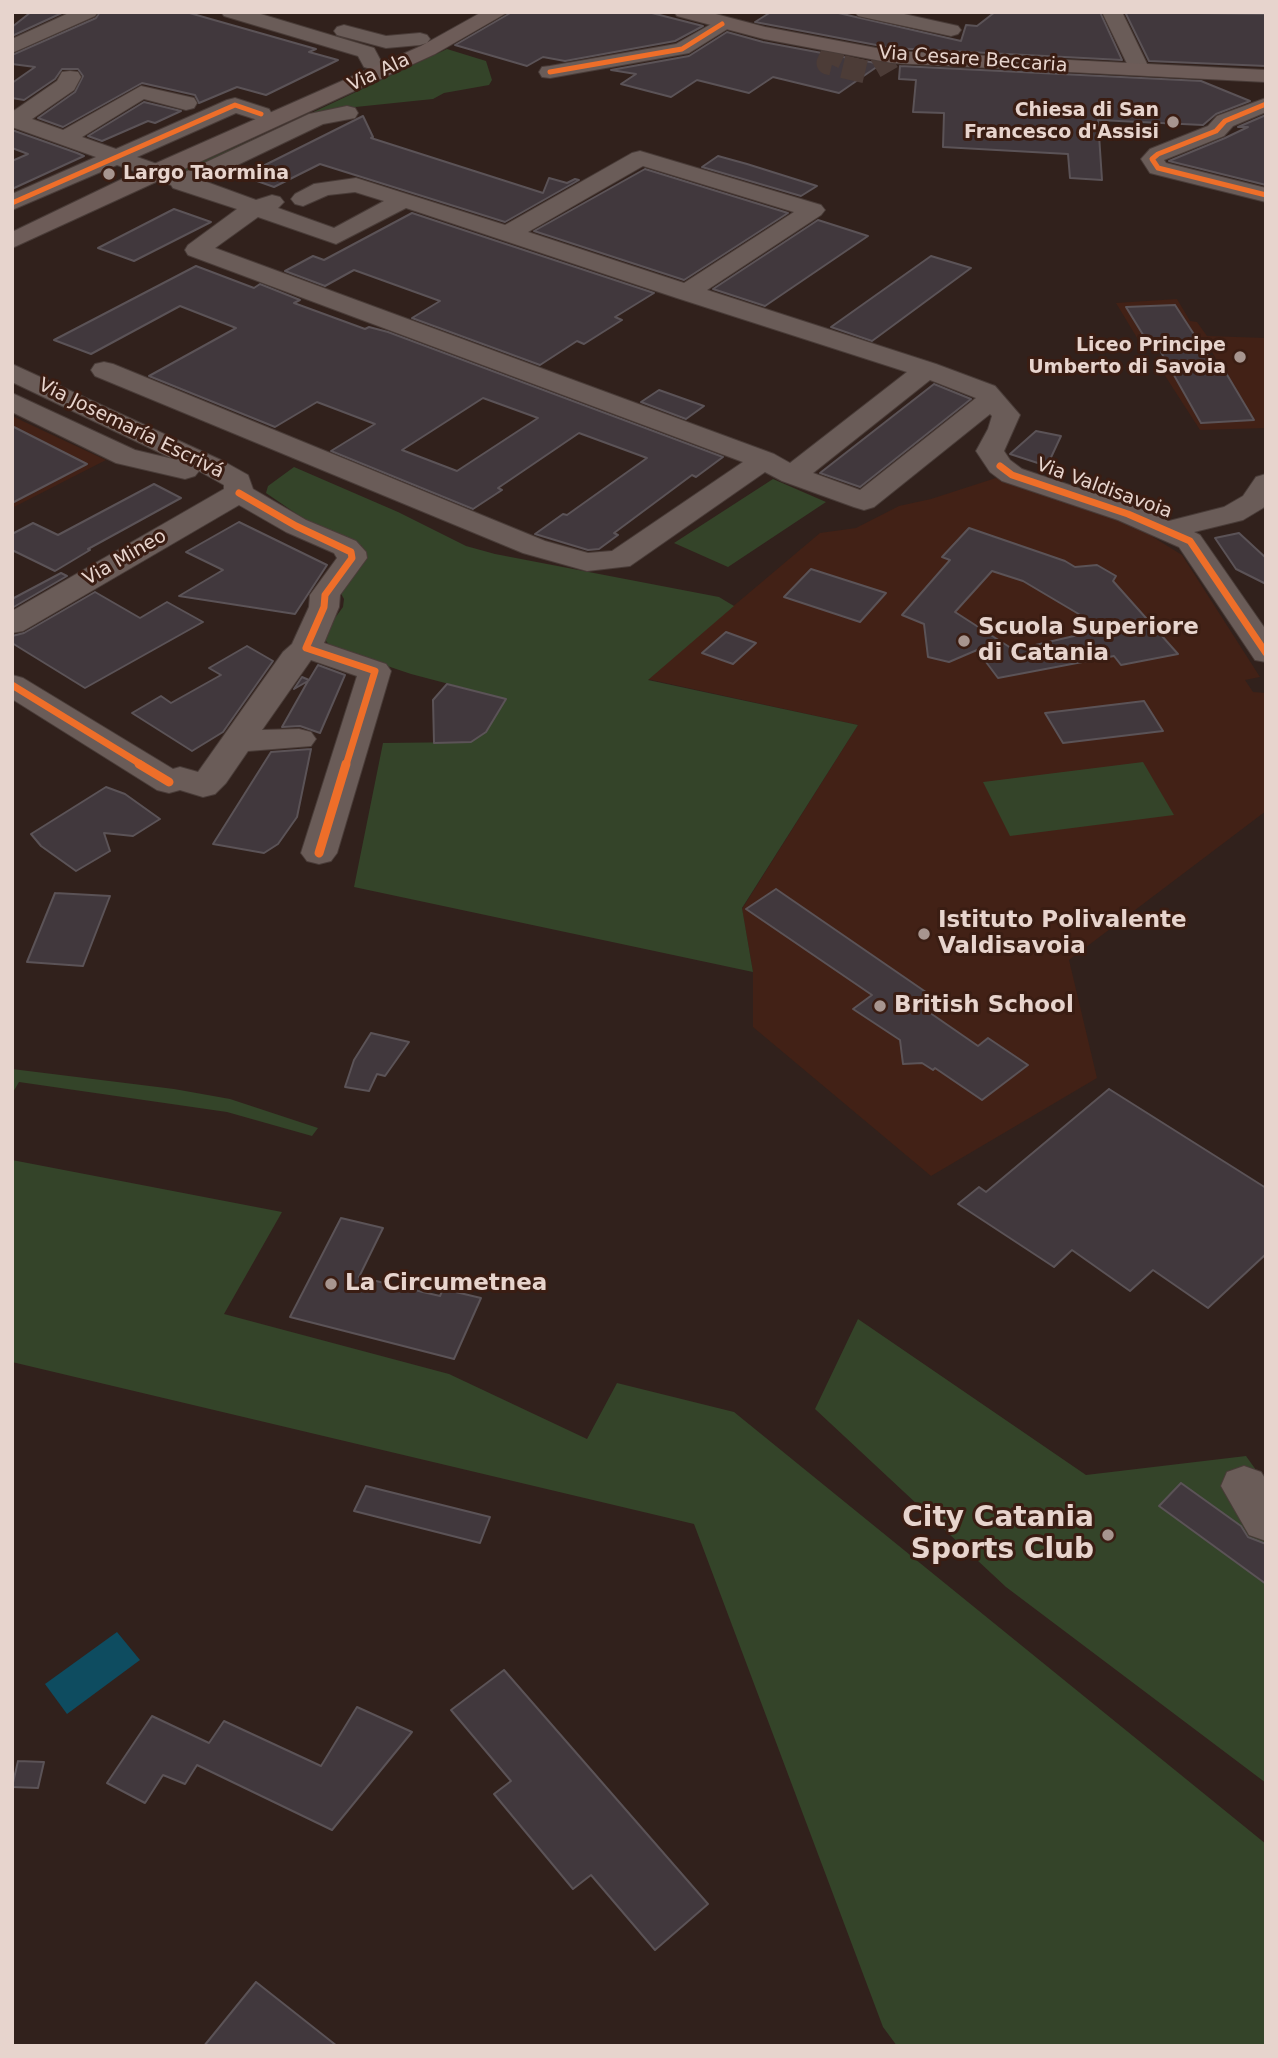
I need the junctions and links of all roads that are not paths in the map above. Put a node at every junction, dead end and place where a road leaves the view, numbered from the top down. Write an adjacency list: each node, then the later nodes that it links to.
1 (88, 12): 15 (street)
2 (231, 12): 17 (street)
3 (275, 12): 14 (street)
4 (470, 12): 14 (main road, Via Ala)
5 (484, 12): 29 (street)
6 (498, 12): 26 (main road, Via Ala)
7 (684, 12): 12 (main road)
8 (693, 12): 12 (main road)
9 (865, 12): 13 (street)
10 (969, 12): 13 (street)
11 (1112, 12): 18 (street)
12 (734, 16): 16 (main road, Via Cesare Beccaria); 19 (street)
13 (951, 30): 16 (street)
14 (420, 39): 17 (main road, Via Ala)
15 (12, 47)
16 (943, 60): 18 (main road, Via Cesare Beccaria)
17 (371, 63): 26 (main road, Via Ala)
18 (1139, 70): 20 (main road, Via Cesare Beccaria)
19 (550, 72)
20 (1266, 76)
21 (70, 77): 25 (street)
22 (186, 103): 27 (street)
23 (1266, 104): 31 (street)
24 (347, 113): 30 (street)
25 (14, 120): 27 (street)
26 (253, 121): 28 (street); 29 (main road)
27 (63, 139): 28 (street)
28 (105, 155): 29 (street); 36 (street)
29 (145, 170): 30 (street); 36 (main road)
30 (181, 183): 34 (street)
31 (1266, 195)
32 (303, 199): 33 (street); 34 (street); 35 (street)
33 (404, 201): 35 (street); 37 (street)
34 (253, 209): 38 (street); 39 (street)
35 (367, 220): 38 (street)
36 (17, 228)
37 (507, 234): 40 (street); 40 (street)
38 (335, 237): 39 (street)
39 (257, 272): 46 (street)
40 (685, 293): 42 (street)
41 (104, 370): 46 (street)
42 (927, 370): 44 (street); 47 (street)
43 (12, 372): 49 (street, Via Josemaría Escrivá)
44 (992, 398): 47 (street); 50 (street, Via Valdisavoia)
45 (12, 401): 49 (street)
46 (764, 460): 47 (street)
47 (792, 475)
48 (1266, 483): 50 (street)
49 (238, 487): 52 (street, Via Mineo); 53 (street)
50 (1172, 532): 51 (street, Via Valdisavoia)
51 (1252, 609): 54 (street, Via Valdisavoia)
52 (12, 624)
53 (306, 648): 57 (street); 58 (street)
54 (1266, 653)
55 (12, 685): 57 (street)
56 (299, 739): 57 (street)
57 (238, 741)
58 (319, 853)

